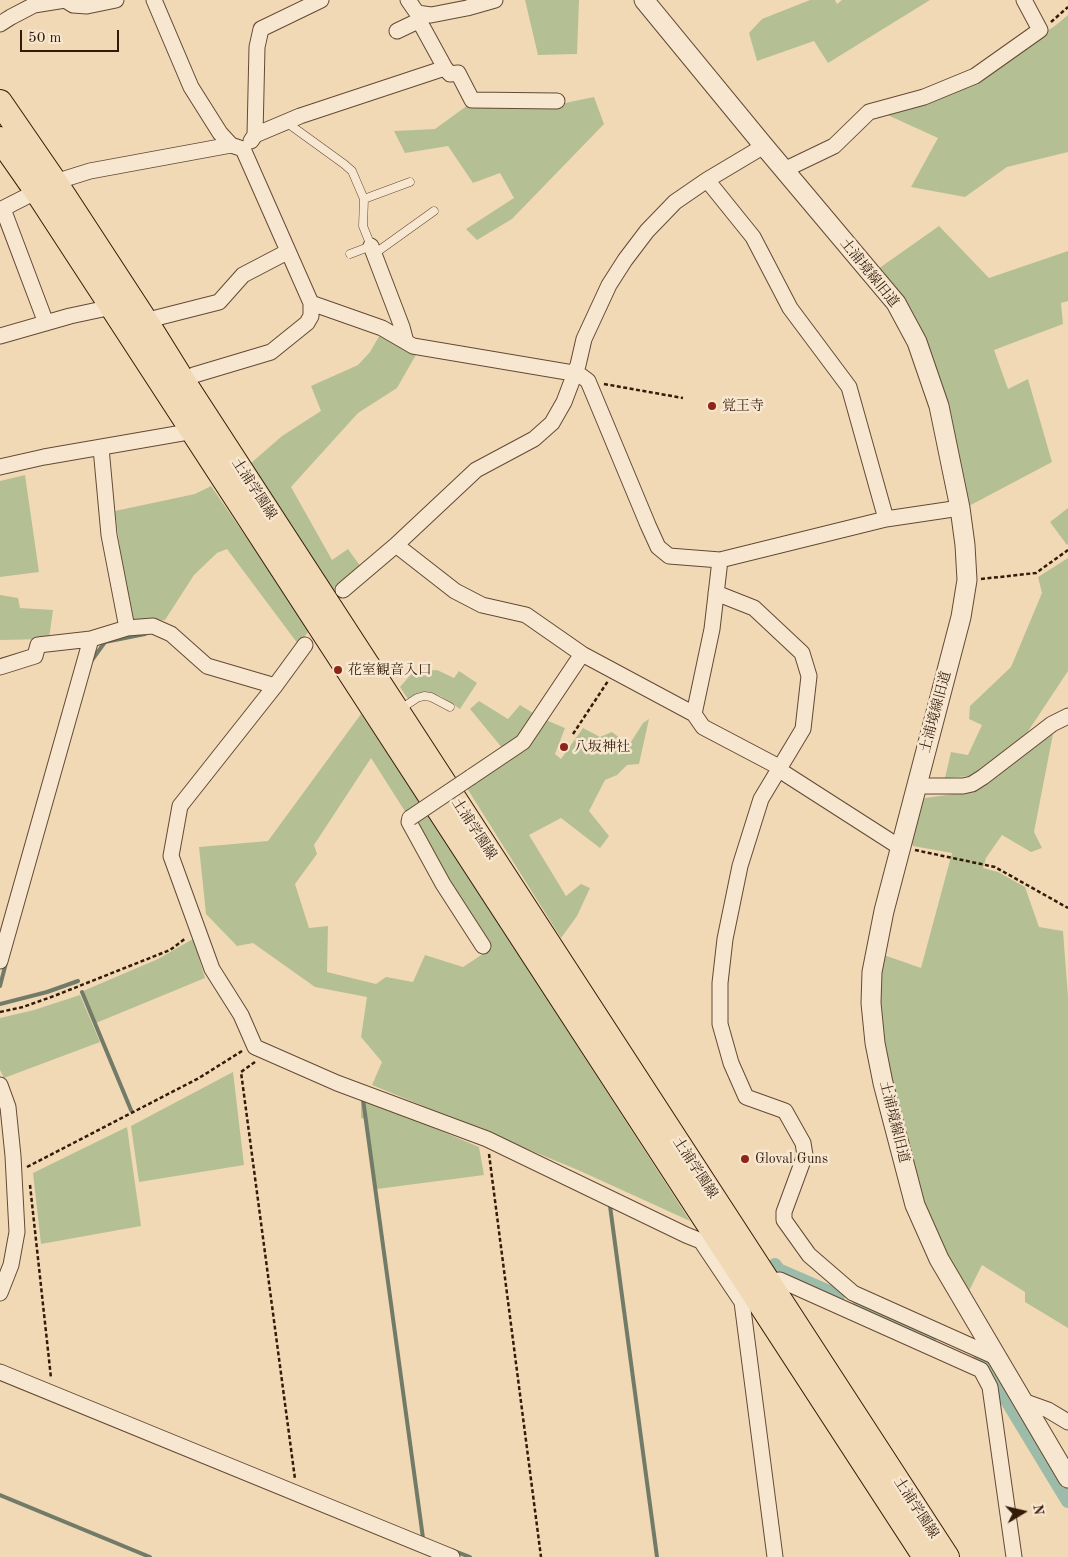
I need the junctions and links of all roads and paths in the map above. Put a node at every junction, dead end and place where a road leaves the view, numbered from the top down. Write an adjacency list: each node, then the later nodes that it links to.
1 (65, 0): 2 (street); 11 (street)
2 (116, 0)
3 (154, 0): 21 (street)
4 (321, 0): 18 (street)
5 (408, 0): 10 (street)
6 (495, 0): 10 (street)
7 (644, 0): 20 (street, 土浦境線旧道)
8 (1024, 0): 12 (street)
9 (1068, 7): 12 (path)
10 (418, 17): 13 (street); 14 (street)
11 (0, 24)
12 (1040, 30): 22 (street)
13 (397, 31)
14 (445, 68): 15 (street); 17 (street)
15 (557, 101)
16 (0, 102): 25 (main road, 土浦学園線)
17 (286, 122): 18 (street); 26 (lane)
18 (255, 135): 21 (street)
19 (0, 139): 25 (main road, 土浦学園線)
20 (764, 146): 22 (street, 土浦境線旧道); 23 (street)
21 (237, 147): 25 (street); 30 (street)
22 (784, 170): 45 (street, 土浦境線旧道)
23 (707, 180): 38 (street); 46 (street)
24 (410, 182): 26 (lane)
25 (46, 187): 27 (street); 33 (main road, 土浦学園線); 34 (main road, 土浦学園線)
26 (364, 199): 29 (lane)
27 (2, 210): 35 (street)
28 (434, 211): 29 (lane)
29 (372, 250): 31 (lane); 37 (street)
30 (287, 252): 32 (street); 34 (street)
31 (350, 254)
32 (310, 303): 37 (street); 40 (street)
33 (112, 306): 35 (street); 42 (main road, 土浦学園線)
34 (147, 323): 40 (main road, 土浦学園線)
35 (46, 324): 36 (street)
36 (0, 336)
37 (406, 342): 38 (street)
38 (573, 373): 39 (street); 47 (street)
39 (588, 381): 41 (path); 49 (street)
40 (184, 382): 59 (main road, 土浦学園線)
41 (683, 398)
42 (194, 431): 43 (street); 59 (main road, 土浦学園線)
43 (101, 448): 44 (street); 53 (street)
44 (0, 467)
45 (960, 508): 46 (street); 50 (street, 土浦境線旧道)
46 (886, 519): 49 (street)
47 (396, 545): 51 (street); 56 (street)
48 (1068, 550): 50 (path)
49 (720, 560): 52 (street)
50 (967, 580): 67 (street, 土浦境線旧道)
51 (343, 590)
52 (716, 593): 63 (street); 66 (street)
53 (127, 628): 54 (street); 60 (street)
54 (91, 639): 57 (street); 72 (street)
55 (305, 645): 60 (street)
56 (582, 654): 58 (street); 71 (street, bridge)
57 (0, 667)
58 (614, 672): 63 (street); 65 (path)
59 (377, 679): 62 (main road, 土浦学園線); 79 (main road, 土浦学園線)
60 (275, 686): 70 (street)
61 (450, 706): 62 (lane)
62 (397, 711): 79 (main road, 土浦学園線)
63 (694, 714): 66 (street)
64 (1068, 716): 67 (street)
65 (573, 734)
66 (779, 767): 68 (street); 82 (street)
67 (917, 786): 68 (street, 土浦境線旧道)
68 (901, 848): 69 (path); 84 (street, 土浦境線旧道)
69 (1068, 908)
70 (198, 929): 73 (path); 74 (street)
71 (483, 946)
72 (0, 961)
73 (0, 1012)
74 (254, 1045): 76 (street); 77 (path); 90 (path)
75 (0, 1085): 77 (street)
76 (487, 1139): 79 (street); 92 (path)
77 (14, 1174): 81 (street)
78 (30, 1183): 86 (path)
79 (717, 1234): 80 (main road, 土浦学園線); 80 (street)
80 (754, 1292): 83 (street); 93 (street); 94 (main road, 土浦学園線); 95 (main road, 土浦学園線)
81 (0, 1293)
82 (853, 1293): 83 (street); 84 (street)
83 (845, 1309): 96 (street)
84 (998, 1358): 87 (street, 土浦境線旧道)
85 (0, 1372): 86 (street)
86 (53, 1394): 90 (street)
87 (1023, 1401): 88 (street); 89 (street, 土浦境線旧道)
88 (1068, 1422)
89 (1068, 1478)
90 (297, 1493): 91 (street)
91 (452, 1557)
92 (542, 1557)
93 (775, 1557)
94 (925, 1557)
95 (947, 1557)
96 (1014, 1557)

